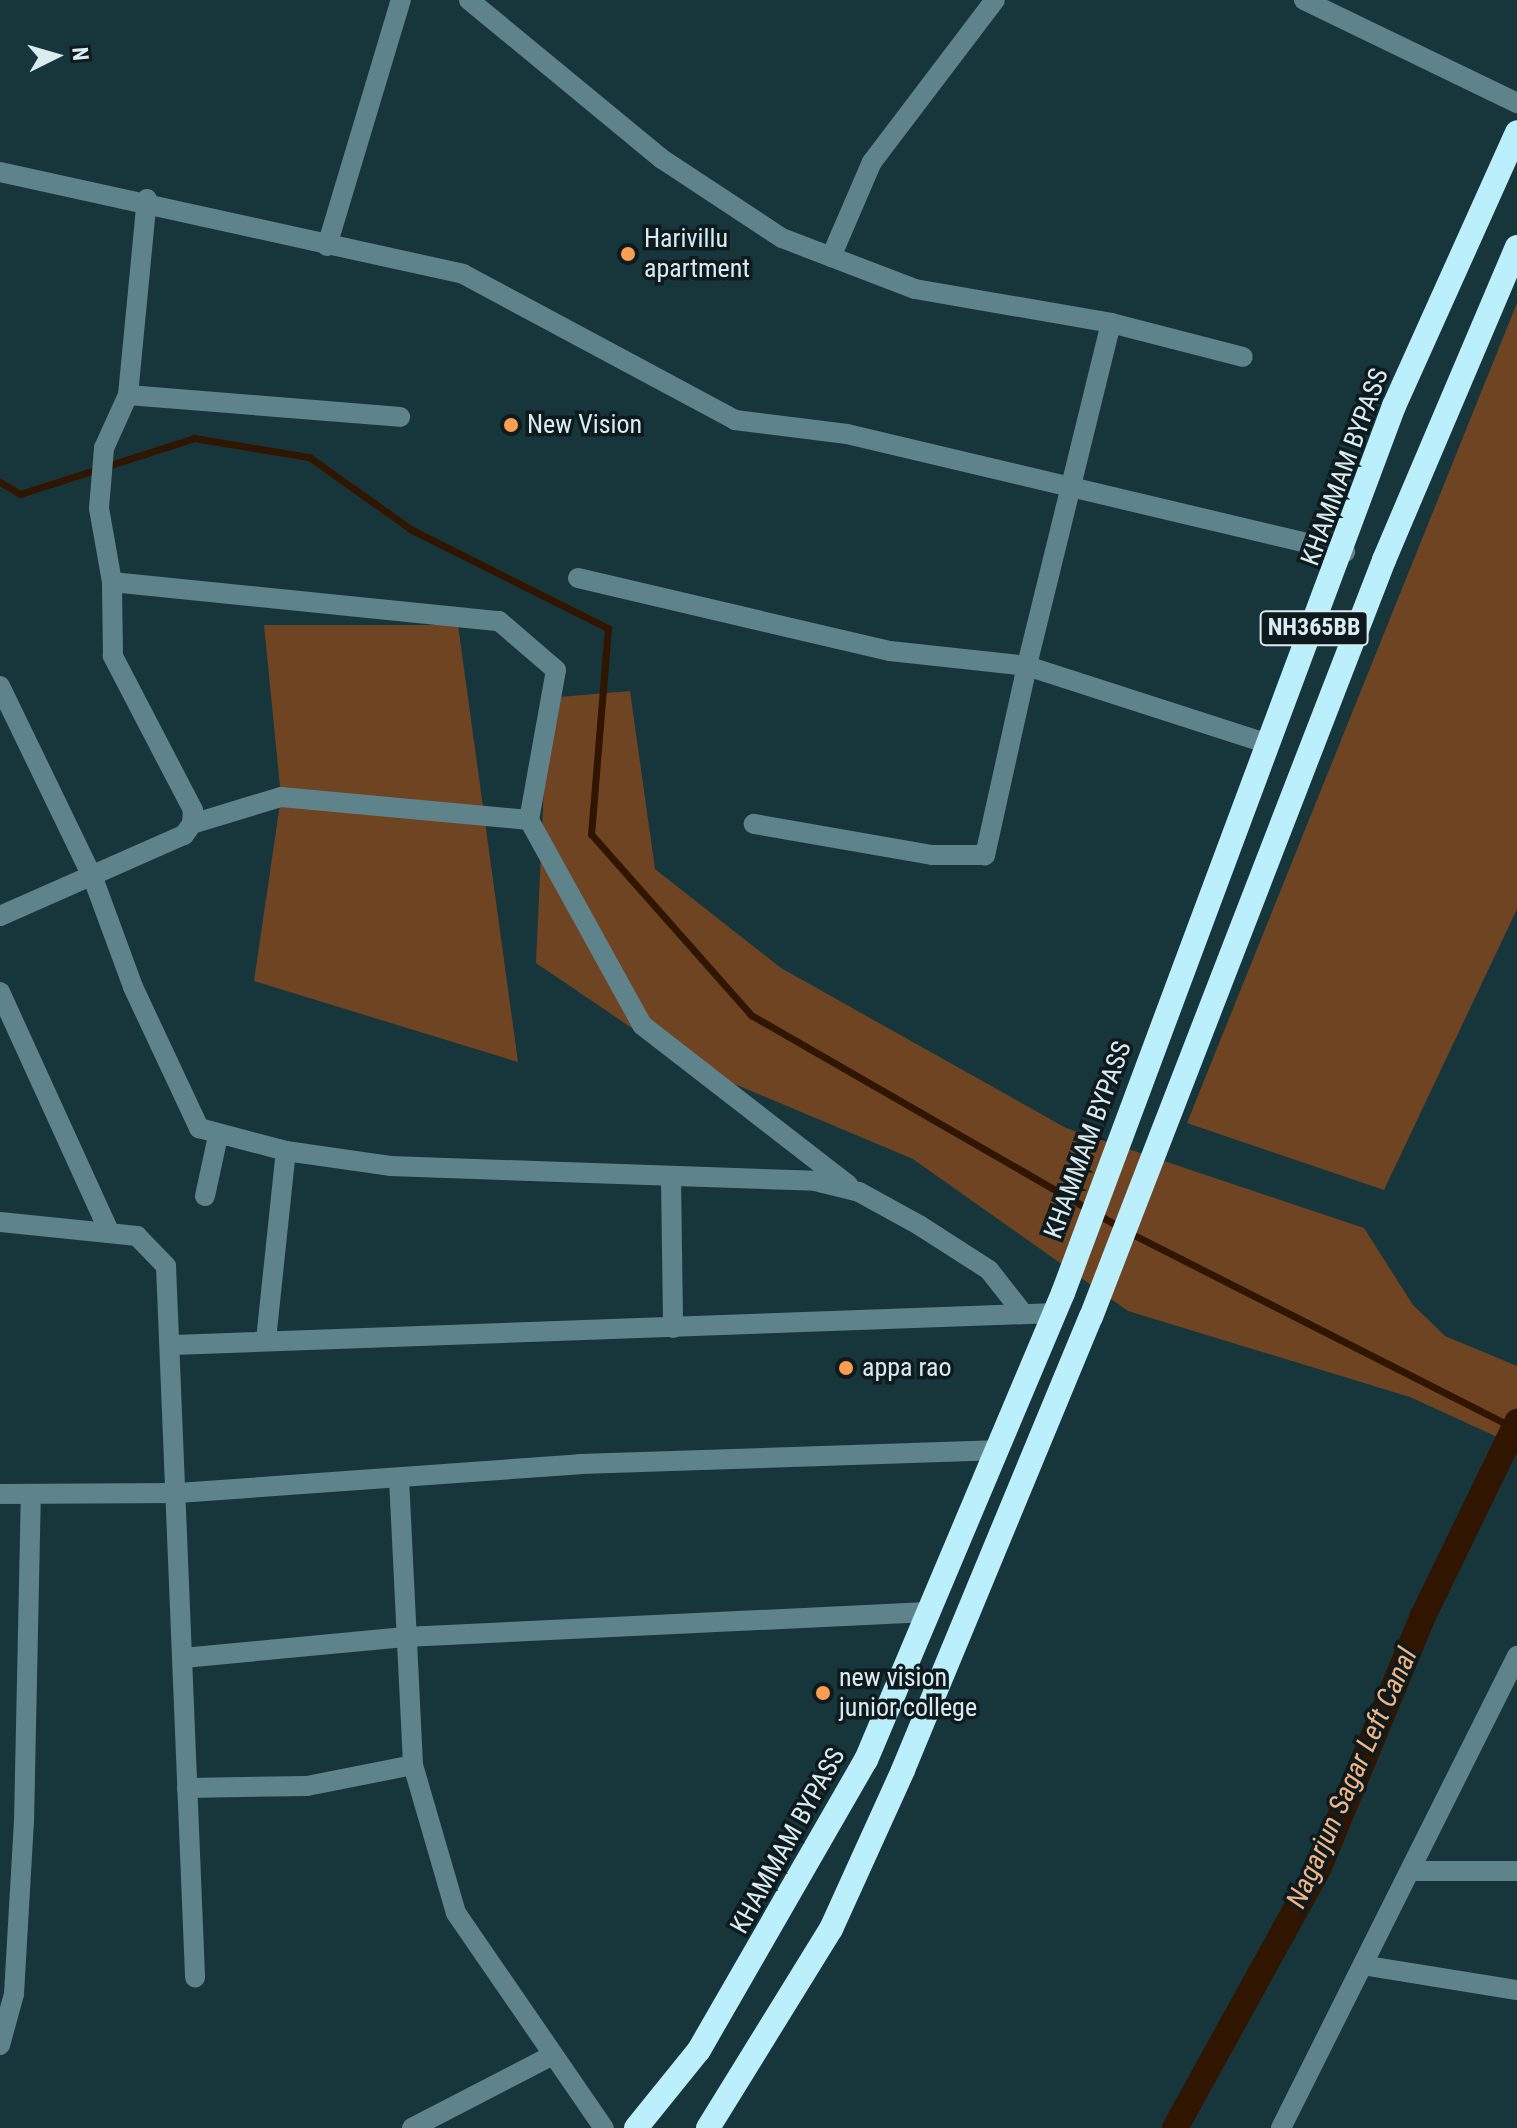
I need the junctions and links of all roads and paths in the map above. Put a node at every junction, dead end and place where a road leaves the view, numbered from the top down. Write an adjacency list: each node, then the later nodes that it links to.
1 (401, 0): 9 (street)
2 (469, 0): 11 (street)
3 (995, 0): 11 (street)
4 (1304, 0): 5 (street)
5 (1517, 103)
6 (1517, 132): 17 (highway, KHAMMAM BYPASS / NH365BB)
7 (0, 172): 8 (street)
8 (147, 199): 9 (street); 14 (street)
9 (327, 246): 16 (street)
10 (1517, 247): 62 (highway, NH365BB)
11 (831, 257): 12 (street)
12 (1111, 323): 13 (street); 16 (street)
13 (1243, 357)
14 (128, 395): 15 (street); 19 (street)
15 (400, 417)
16 (1067, 485): 17 (street); 20 (street)
17 (1345, 552): 22 (highway, KHAMMAM BYPASS / NH365BB)
18 (578, 578): 20 (street)
19 (112, 582): 23 (street); 24 (street)
20 (1027, 666): 22 (street); 25 (street)
21 (0, 686): 26 (street)
22 (1269, 744): 36 (highway, KHAMMAM BYPASS / NH365BB)
23 (529, 820): 24 (street); 32 (street)
24 (192, 824): 26 (street)
25 (754, 824)
26 (93, 878): 27 (street); 29 (street)
27 (0, 916)
28 (0, 992): 35 (street)
29 (218, 1136): 30 (street); 33 (street)
30 (286, 1151): 31 (street); 39 (street)
31 (671, 1177): 32 (street); 38 (street)
32 (859, 1192): 37 (street)
33 (205, 1196)
34 (0, 1222): 35 (street)
35 (109, 1231): 40 (street)
36 (1059, 1303): 37 (street); 41 (highway, KHAMMAM BYPASS / NH365BB)
37 (1022, 1312): 38 (street)
38 (673, 1328): 39 (street)
39 (266, 1340): 40 (street)
40 (173, 1345): 43 (street)
41 (994, 1450): 42 (street); 46 (highway, KHAMMAM BYPASS / NH365BB)
42 (399, 1478): 43 (street); 47 (street)
43 (178, 1493): 45 (street); 49 (street)
44 (0, 1494): 45 (street)
45 (31, 1494): 57 (street)
46 (927, 1612): 47 (street); 61 (highway, KHAMMAM BYPASS / NH365BB)
47 (405, 1637): 49 (street); 50 (street)
48 (1517, 1656): 52 (street)
49 (183, 1658): 51 (street)
50 (413, 1765): 51 (street); 58 (street)
51 (187, 1788): 55 (street)
52 (1413, 1871): 53 (street); 54 (street)
53 (1517, 1871)
54 (1368, 1966): 56 (street); 63 (street)
55 (195, 1977)
56 (1517, 1990)
57 (0, 2045)
58 (553, 2055): 59 (street); 60 (street)
59 (412, 2128)
60 (604, 2128)
61 (636, 2128)
62 (708, 2128)
63 (1281, 2128)

